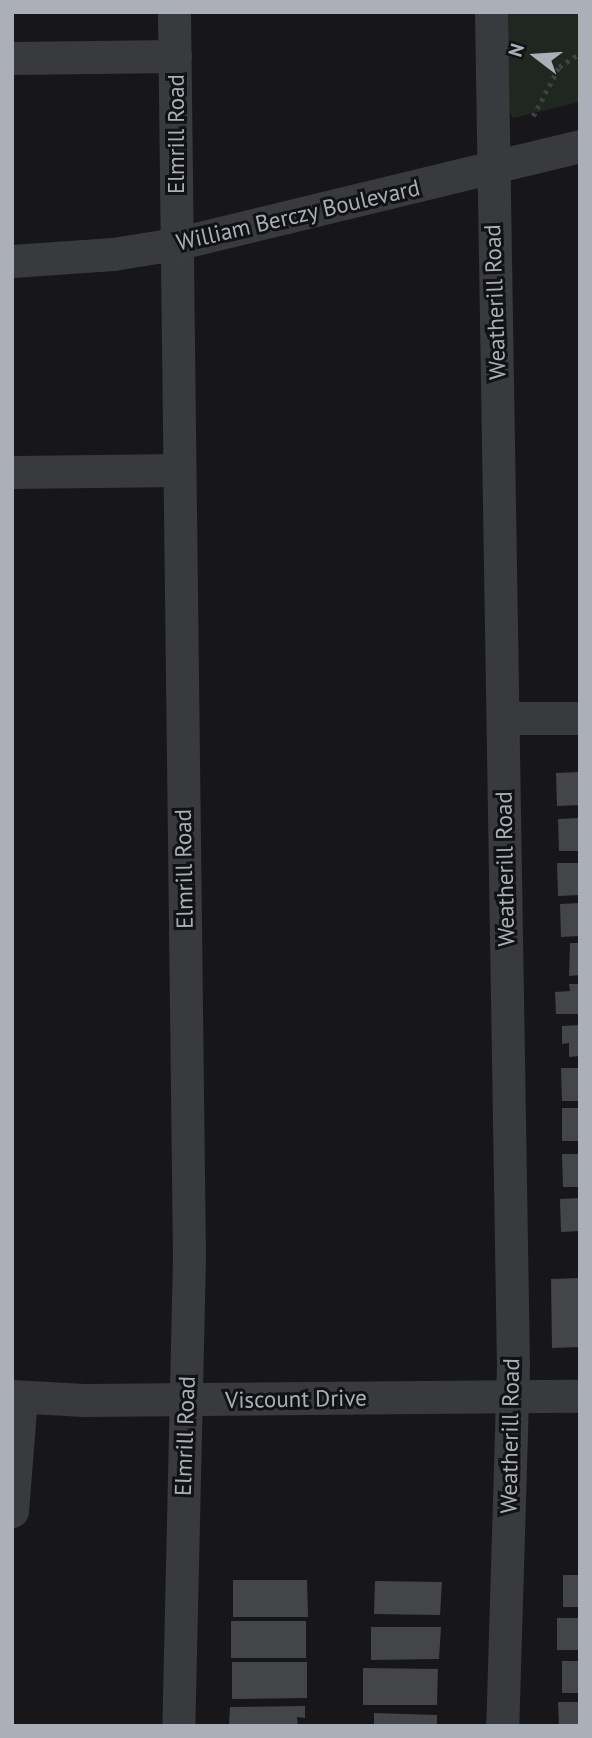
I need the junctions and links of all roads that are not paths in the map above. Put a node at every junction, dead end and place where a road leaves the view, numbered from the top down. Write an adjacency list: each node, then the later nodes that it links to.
1 (174, 12): 3 (street, Elmrill Road)
2 (491, 12): 6 (street, Weatherill Road)
3 (175, 56): 4 (street); 7 (street, Elmrill Road)
4 (12, 58)
5 (580, 146): 6 (street, William Berczy Boulevard)
6 (492, 167): 7 (street, William Berczy Boulevard); 11 (street, Weatherill Road)
7 (175, 244): 8 (street, William Berczy Boulevard); 9 (street, Elmrill Road)
8 (12, 261)
9 (179, 470): 10 (street); 16 (street, Elmrill Road)
10 (12, 472)
11 (504, 718): 12 (street); 13 (street, Weatherill Road)
12 (580, 718)
13 (513, 1396): 14 (street, Viscount Drive); 16 (street, Viscount Drive); 19 (street, Weatherill Road)
14 (580, 1396)
15 (17, 1397): 16 (street, Viscount Drive); 17 (street)
16 (187, 1400): 18 (street, Elmrill Road)
17 (12, 1511)
18 (178, 1726)
19 (502, 1726)

